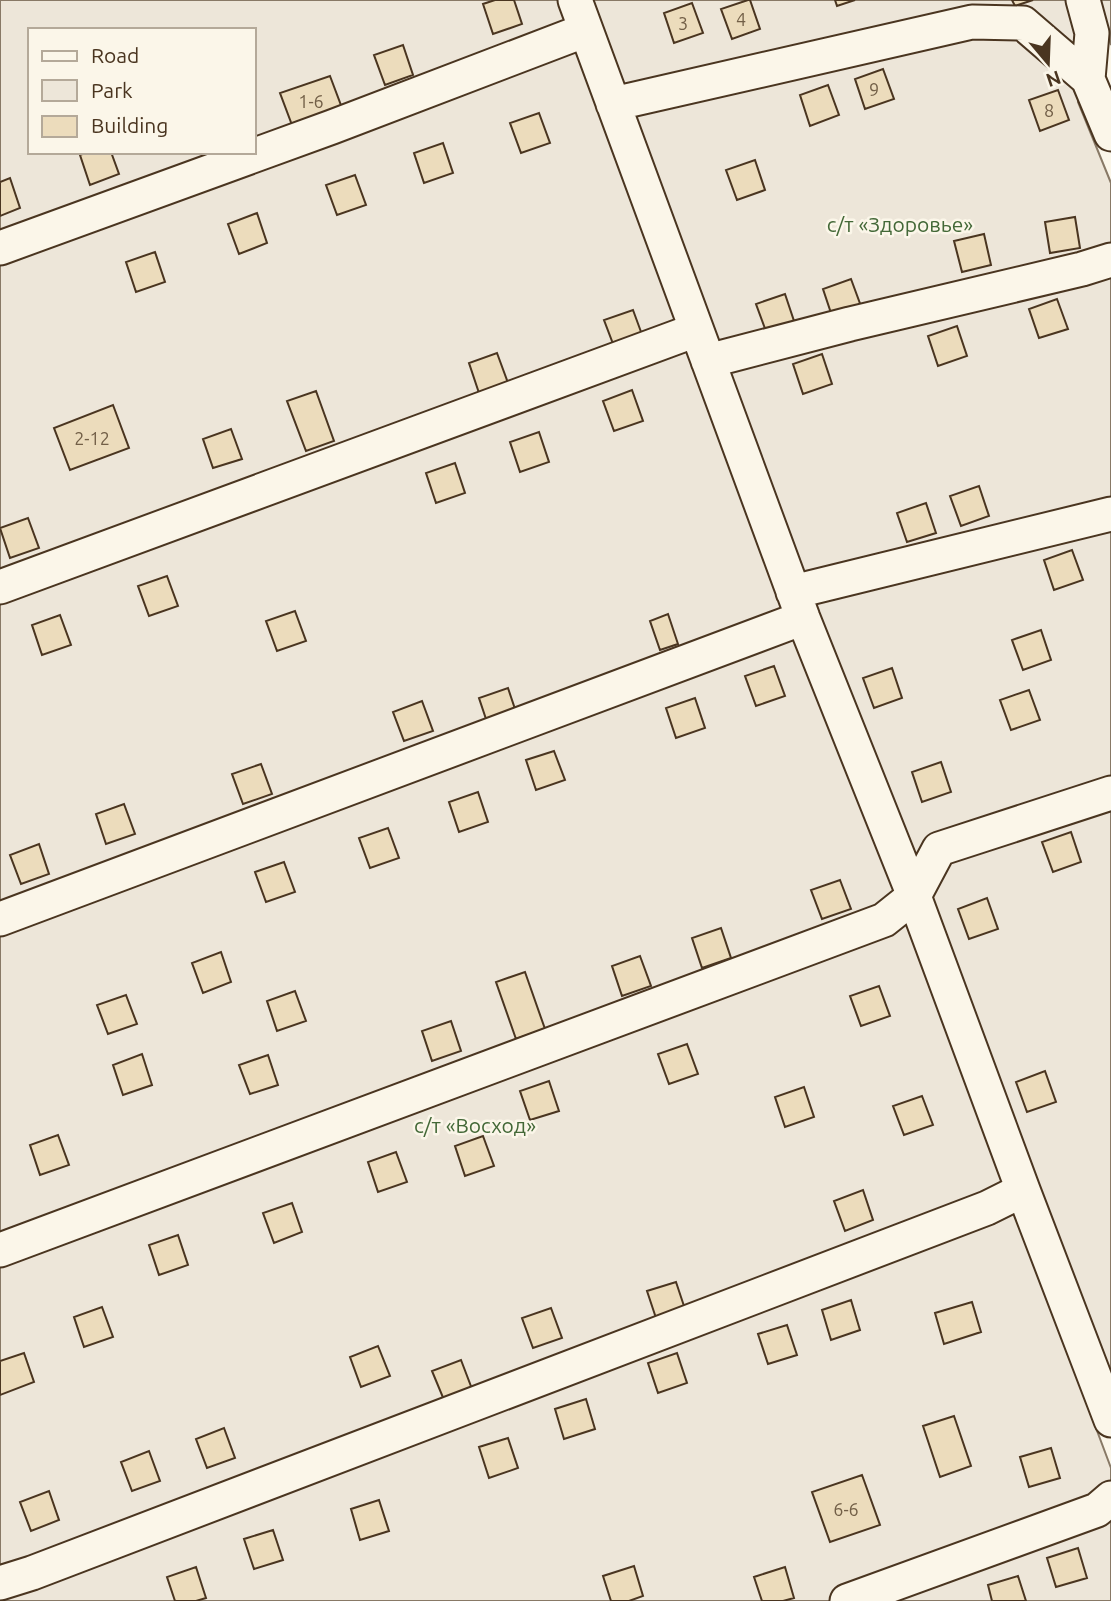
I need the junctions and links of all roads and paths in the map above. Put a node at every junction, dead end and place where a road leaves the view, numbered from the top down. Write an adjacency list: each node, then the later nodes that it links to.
1 (1083, 0): 3 (lane)
2 (580, 15): 4 (lane); 6 (lane)
3 (1088, 79): 4 (lane); 5 (lane)
4 (613, 104): 8 (lane)
5 (1111, 134)
6 (0, 248)
7 (1111, 260): 9 (lane)
8 (696, 330): 9 (lane); 11 (lane)
9 (708, 361): 12 (lane)
10 (1111, 514): 12 (lane)
11 (0, 587)
12 (798, 605): 14 (lane); 15 (lane)
13 (1111, 793): 14 (lane)
14 (914, 896): 16 (lane); 17 (lane)
15 (0, 919)
16 (1023, 1190): 18 (lane); 20 (lane)
17 (0, 1250)
18 (1111, 1420)
19 (1111, 1498): 21 (lane)
20 (0, 1583)
21 (847, 1601)

